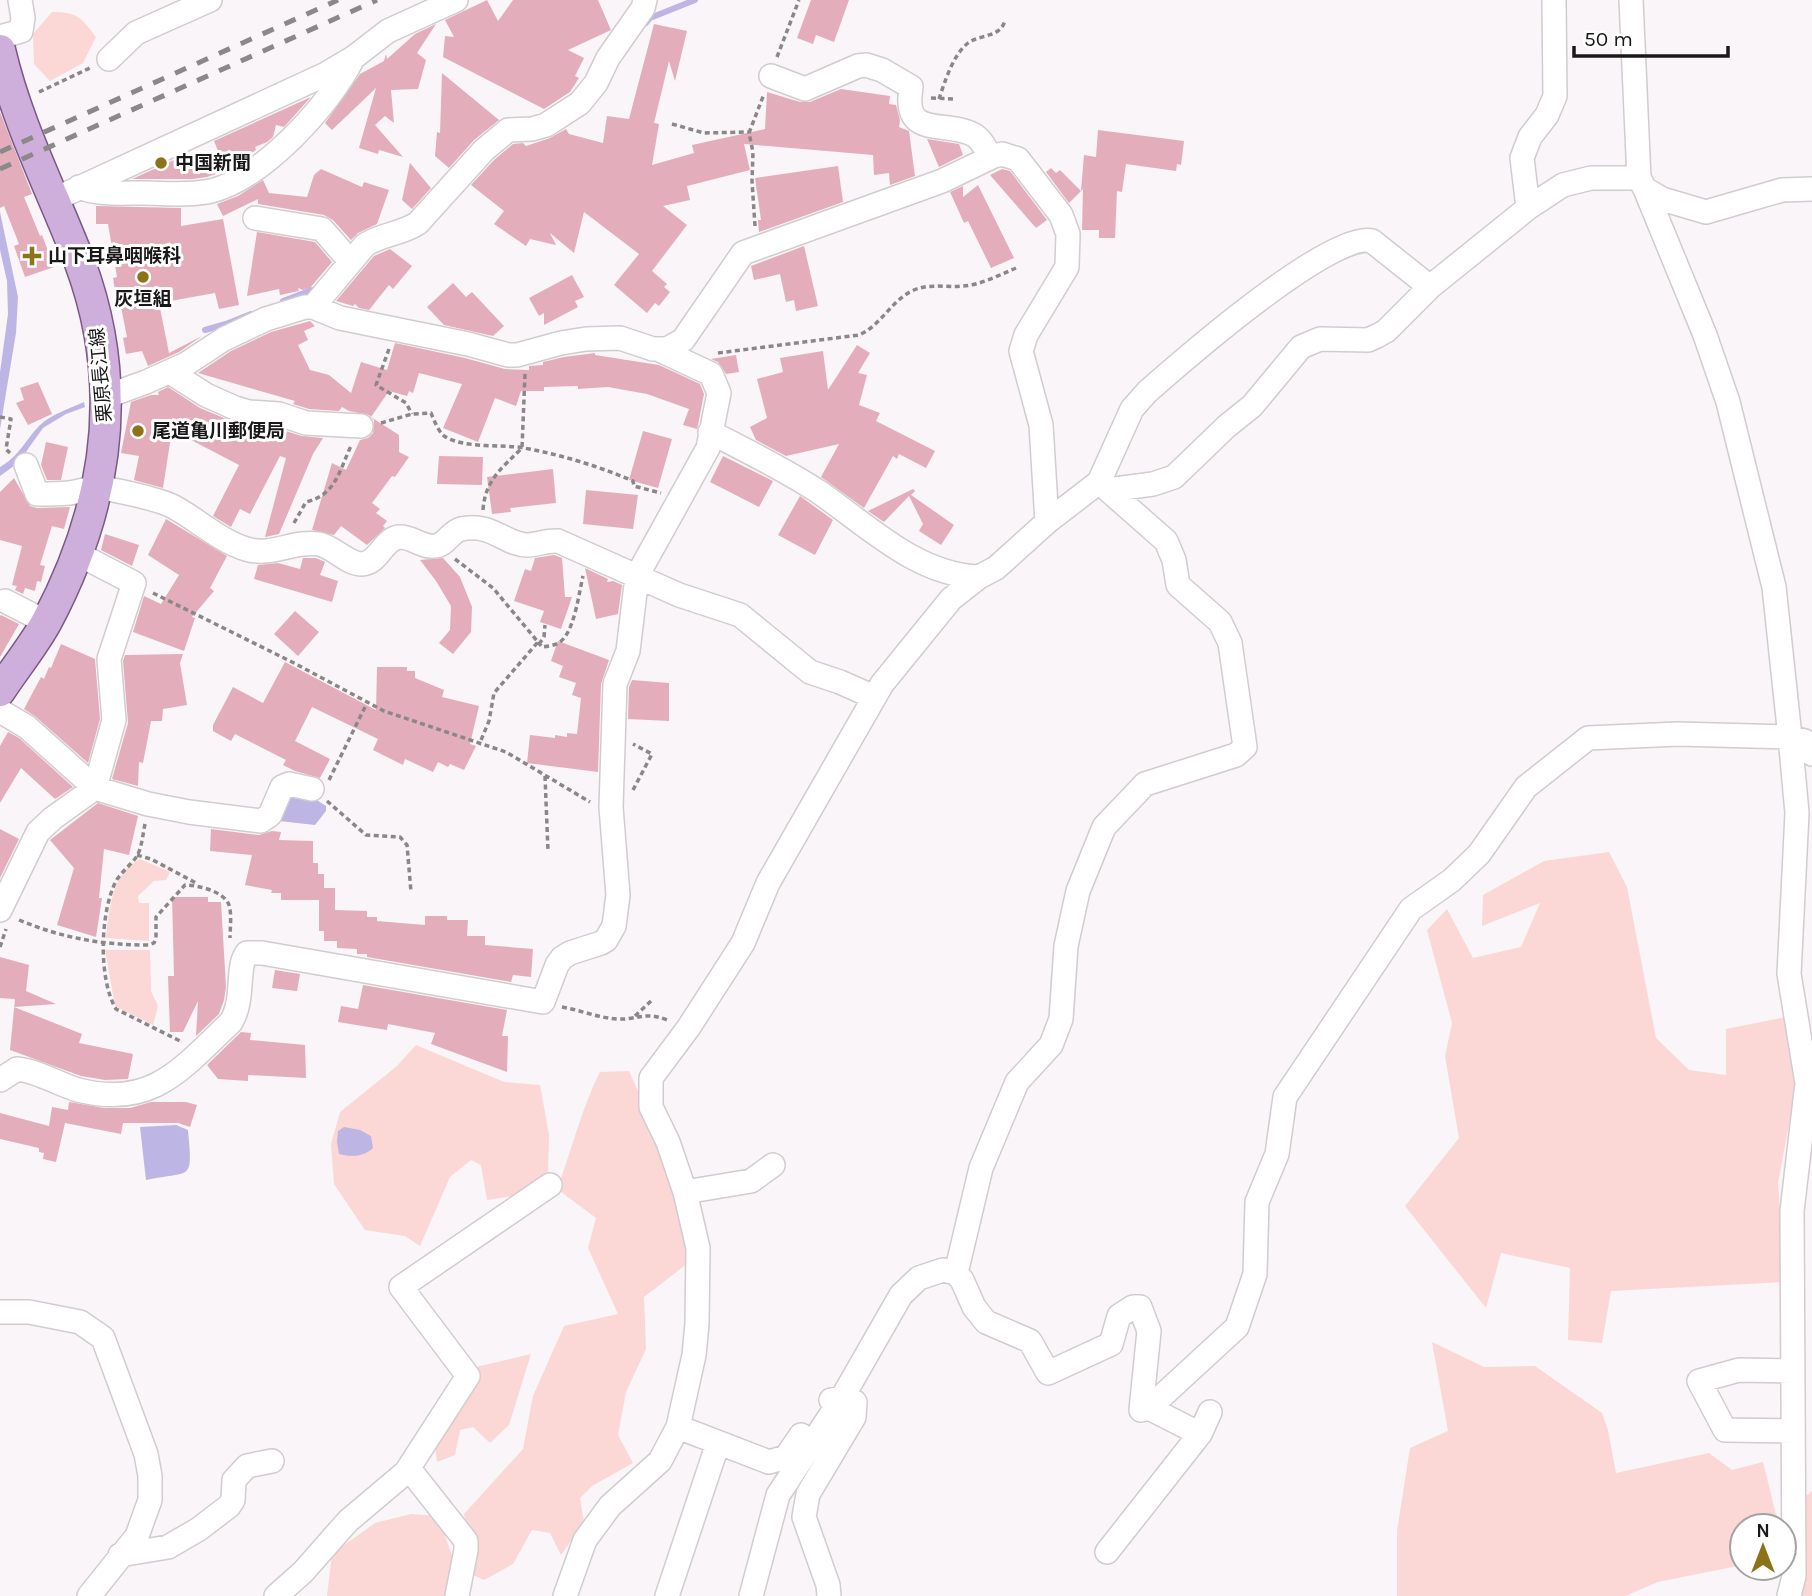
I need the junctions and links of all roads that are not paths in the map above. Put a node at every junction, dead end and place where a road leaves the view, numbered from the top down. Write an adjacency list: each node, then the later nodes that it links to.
1 (20, 0): 7 (street)
2 (210, 0): 9 (street)
3 (456, 0): 8 (street)
4 (645, 0): 18 (street)
5 (1554, 0): 16 (street)
6 (1631, 0): 13 (street)
7 (0, 37)
8 (353, 58): 15 (street); 15 (street)
9 (109, 59)
10 (2, 65): 15 (main road, 栗原長江線)
11 (771, 76): 12 (street)
12 (990, 157): 21 (street); 29 (street)
13 (1642, 184): 14 (street); 16 (street); 38 (street)
14 (1812, 189)
15 (66, 193): 23 (main road, 栗原長江線)
16 (1528, 208): 19 (street)
17 (255, 218): 18 (street)
18 (350, 261): 20 (street)
19 (1430, 287): 27 (street); 27 (street)
20 (313, 307): 21 (street); 22 (street)
21 (668, 348): 25 (street)
22 (170, 372): 23 (street); 24 (street)
23 (105, 397): 28 (main road, 栗原長江線)
24 (361, 426)
25 (710, 432): 31 (street); 32 (street)
26 (19, 460): 28 (street)
27 (1103, 486): 29 (street); 47 (street)
28 (97, 487): 30 (main road, 栗原長江線); 31 (street)
29 (1047, 522): 32 (street)
30 (78, 554): 34 (main road, 栗原長江線); 40 (street)
31 (637, 576): 36 (street); 43 (street)
32 (979, 577): 36 (street)
33 (5, 601): 34 (street)
34 (46, 622): 35 (main road, 栗原長江線)
35 (0, 691)
36 (874, 697): 46 (street)
37 (0, 711): 40 (street)
38 (1790, 737): 39 (street); 49 (street); 51 (street)
39 (1812, 754)
40 (95, 788): 41 (street); 42 (street)
41 (312, 789)
42 (0, 911)
43 (0, 1080)
44 (774, 1165): 46 (street)
45 (550, 1185): 58 (street)
46 (685, 1192): 53 (street)
47 (956, 1273): 50 (street); 51 (street)
48 (0, 1311): 60 (street)
49 (1793, 1371): 54 (street); 54 (street)
50 (842, 1398): 56 (street); 66 (street); 67 (street)
51 (1149, 1408): 55 (street)
52 (1210, 1412): 55 (street)
53 (678, 1427): 56 (street); 64 (street)
54 (1793, 1432): 68 (street)
55 (1200, 1434): 59 (street)
56 (718, 1443): 65 (street)
57 (272, 1461): 60 (street)
58 (406, 1472): 62 (street); 63 (street)
59 (1107, 1552)
60 (120, 1555): 61 (street)
61 (89, 1596)
62 (276, 1596)
63 (457, 1596)
64 (565, 1596)
65 (667, 1596)
66 (751, 1596)
67 (829, 1596)
68 (1789, 1596)

